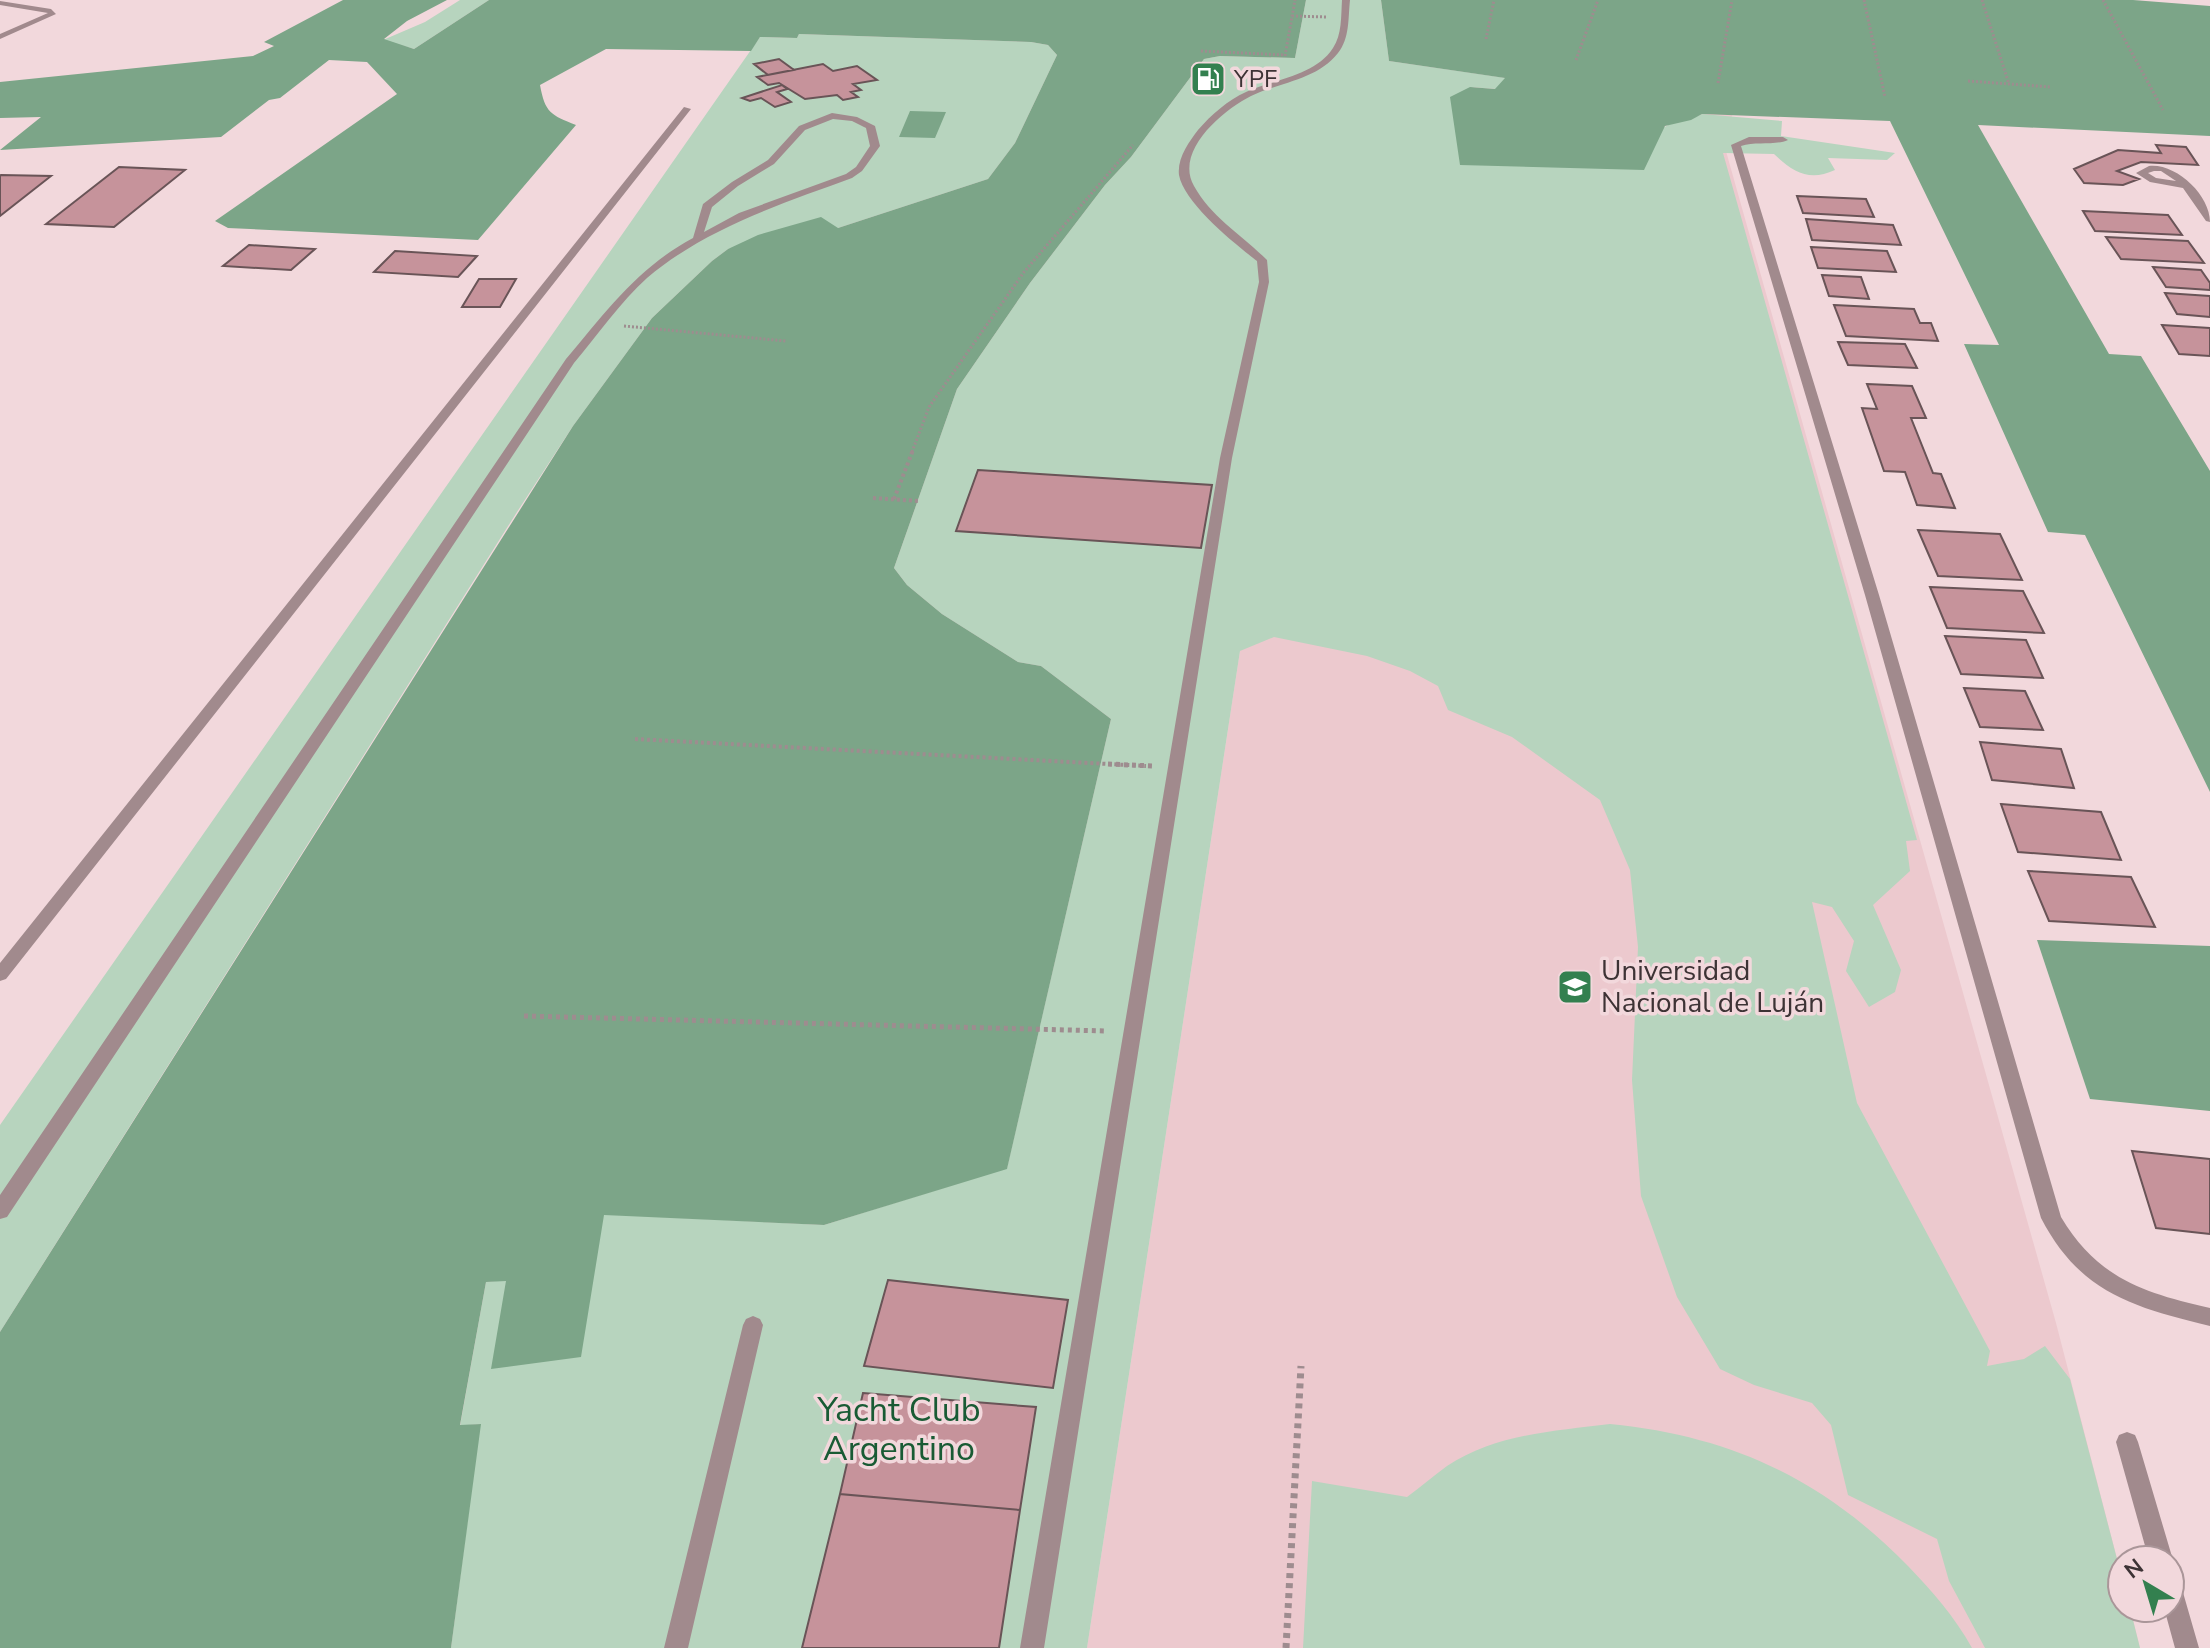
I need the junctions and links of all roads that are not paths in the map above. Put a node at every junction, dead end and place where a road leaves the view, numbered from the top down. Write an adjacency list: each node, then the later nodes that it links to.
1 (1346, 0): 17 (street)
2 (0, 3): 3 (street)
3 (0, 37)
4 (687, 109): 9 (street)
5 (1783, 140): 11 (street)
6 (2185, 185): 7 (street)
7 (2210, 219)
8 (697, 237): 8 (street); 10 (street)
9 (0, 975)
10 (0, 1211)
11 (2210, 1317)
12 (753, 1325): 16 (street)
13 (2127, 1442): 14 (street)
14 (2156, 1544)
15 (2180, 1624): 18 (street)
16 (676, 1648)
17 (1032, 1648)
18 (2187, 1648)

